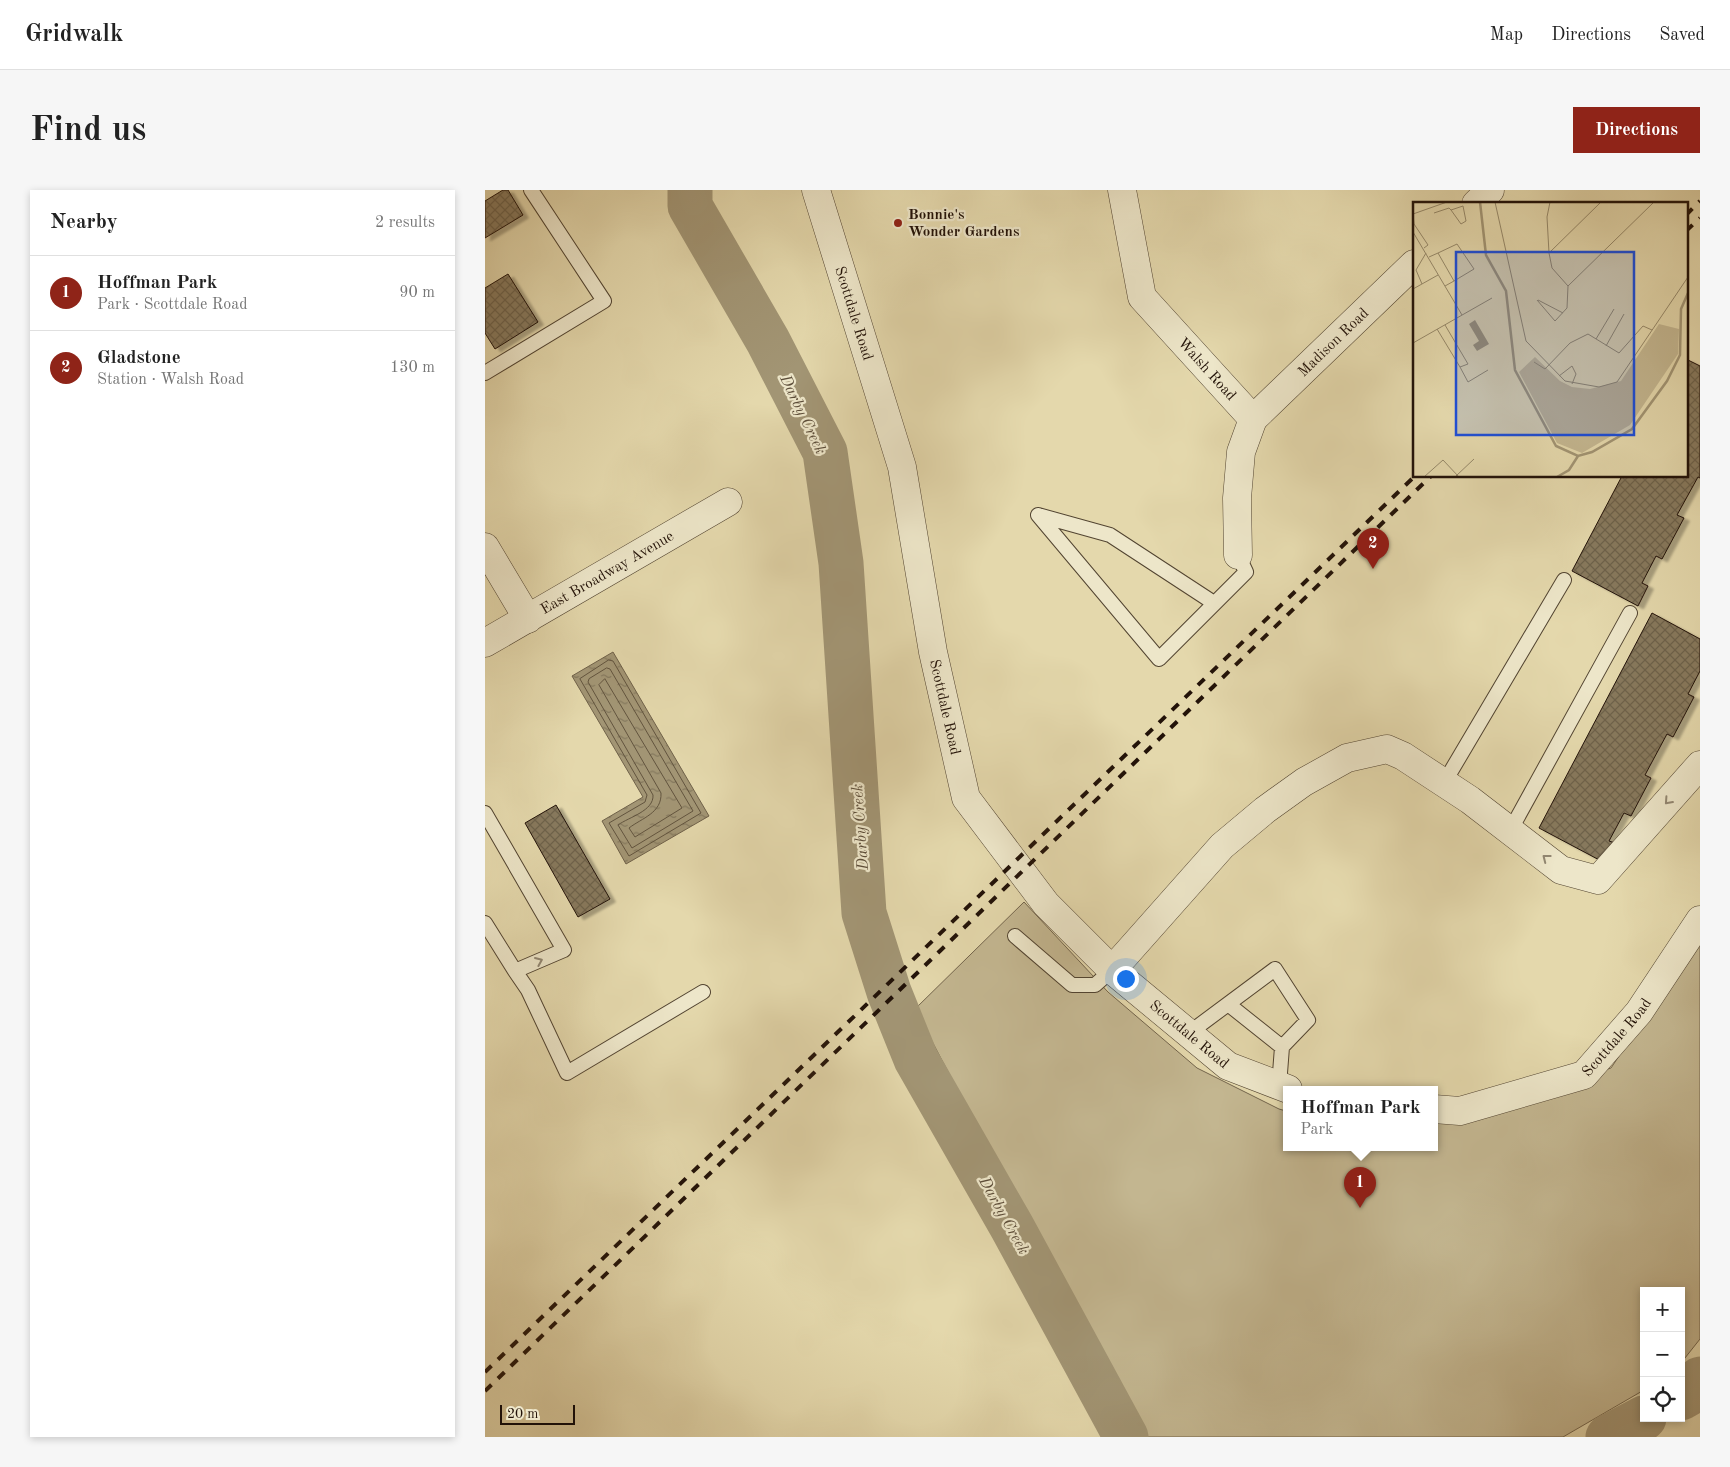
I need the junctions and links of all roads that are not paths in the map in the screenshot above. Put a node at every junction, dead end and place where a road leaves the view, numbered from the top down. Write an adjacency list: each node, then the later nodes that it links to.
1 (531, 190): 7 (lane)
2 (816, 190): 24 (street, Scottdale Road)
3 (1490, 190): 5 (street)
4 (1123, 191): 8 (street, Walsh Road)
5 (1478, 202)
6 (1413, 265): 8 (street, Madison Road)
7 (485, 373)
8 (1253, 419): 11 (street)
9 (728, 502): 15 (street, East Broadway Avenue)
10 (485, 547): 15 (street)
11 (1238, 555): 13 (lane)
12 (1564, 580): 18 (lane)
13 (1214, 603): 13 (lane)
14 (1630, 614): 20 (lane)
15 (528, 619): 16 (street, East Broadway Avenue)
16 (485, 643)
17 (1700, 765): 20 (street, one-way to 20)
18 (1444, 783): 20 (street); 24 (street)
19 (485, 813): 25 (lane, one-way to 19)
20 (1510, 831)
21 (1700, 920): 31 (street, Scottdale Road)
22 (485, 923): 25 (lane)
23 (1015, 936): 24 (lane)
24 (1112, 970): 28 (street, Scottdale Road)
25 (515, 971): 26 (lane)
26 (703, 992)
27 (1228, 1004): 28 (lane); 29 (lane); 29 (lane)
28 (1189, 1033): 30 (street, Scottdale Road)
29 (1282, 1047): 30 (lane)
30 (1283, 1087)
31 (1438, 1110)

